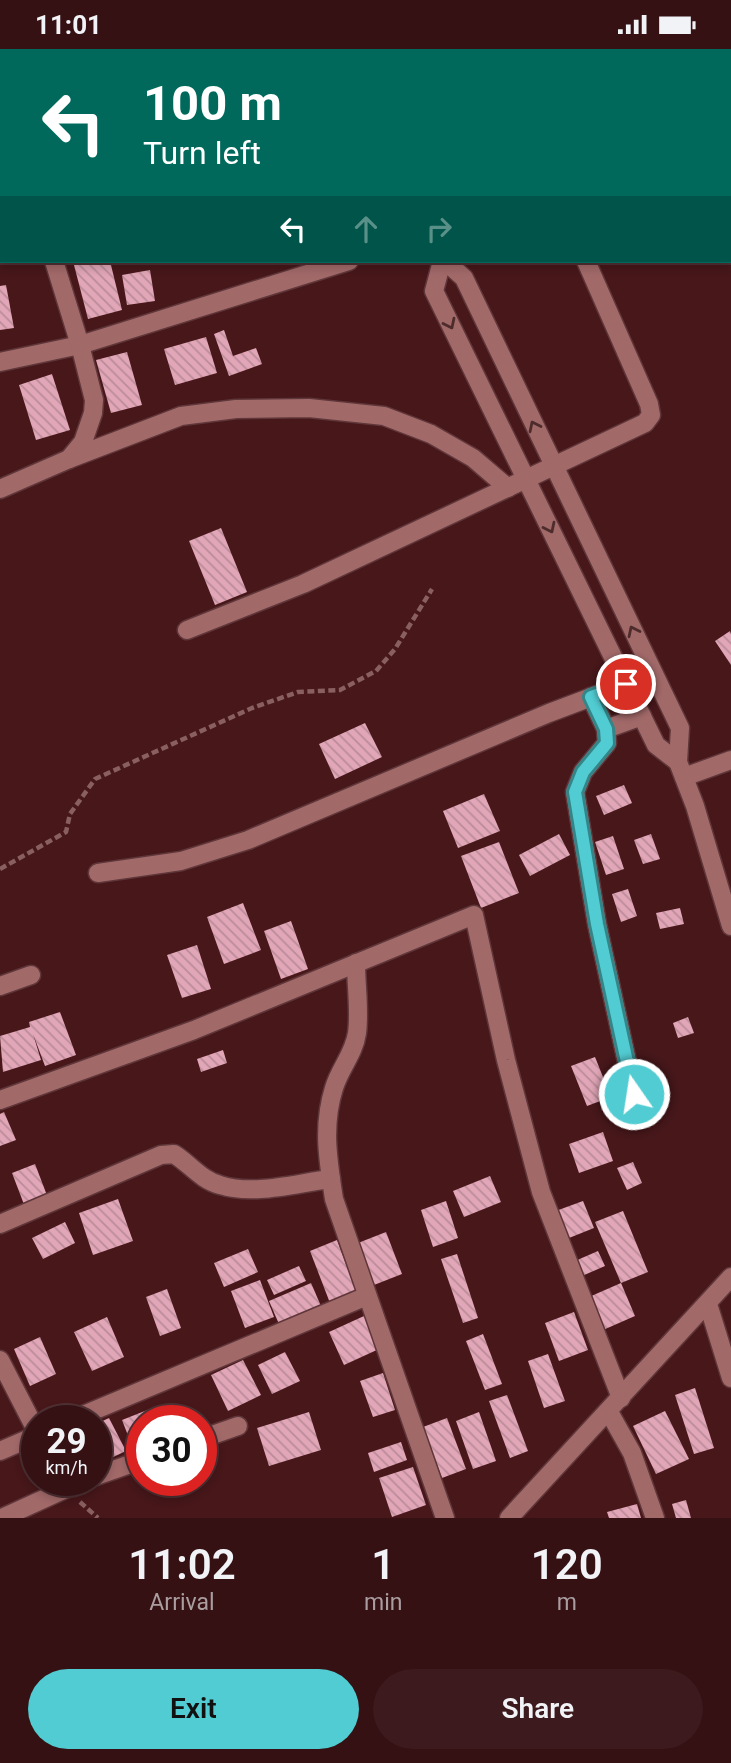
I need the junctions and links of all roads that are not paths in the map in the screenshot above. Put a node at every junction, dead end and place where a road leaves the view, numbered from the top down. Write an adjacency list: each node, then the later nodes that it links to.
1 (55, 263): 6 (street)
2 (343, 263): 6 (street)
3 (443, 263): 10 (street, one-way to 10)
4 (446, 263): 9 (street, one-way to 4)
5 (587, 263): 9 (street)
6 (80, 345): 7 (street); 8 (street)
7 (0, 362)
8 (69, 459): 11 (street); 12 (street)
9 (553, 466): 10 (street); 19 (street, one-way to 9)
10 (526, 479): 11 (street); 14 (street, one-way to 14)
11 (508, 488): 13 (street)
12 (0, 489)
13 (187, 630)
14 (626, 684): 15 (street); 16 (street)
15 (591, 697): 17 (street); 20 (street)
16 (642, 716): 17 (street); 19 (street)
17 (606, 729): 25 (street)
18 (731, 760): 19 (street)
19 (681, 769): 21 (street)
20 (98, 873)
21 (731, 926)
22 (356, 963): 26 (street); 27 (street); 36 (street)
23 (31, 975): 24 (street)
24 (0, 986)
25 (634, 1094)
26 (0, 1100)
27 (331, 1179): 28 (street); 30 (street)
28 (0, 1224)
29 (731, 1277): 31 (street)
30 (368, 1296): 35 (street); 43 (street)
31 (708, 1304): 33 (street); 36 (street)
32 (0, 1360): 34 (street)
33 (731, 1378)
34 (22, 1405)
35 (107, 1405)
36 (615, 1405): 44 (street); 45 (street)
37 (238, 1426): 38 (street)
38 (217, 1433)
39 (21, 1441): 40 (street)
40 (0, 1451)
41 (50, 1496): 42 (street)
42 (2, 1518)
43 (445, 1518)
44 (509, 1518)
45 (655, 1518)

